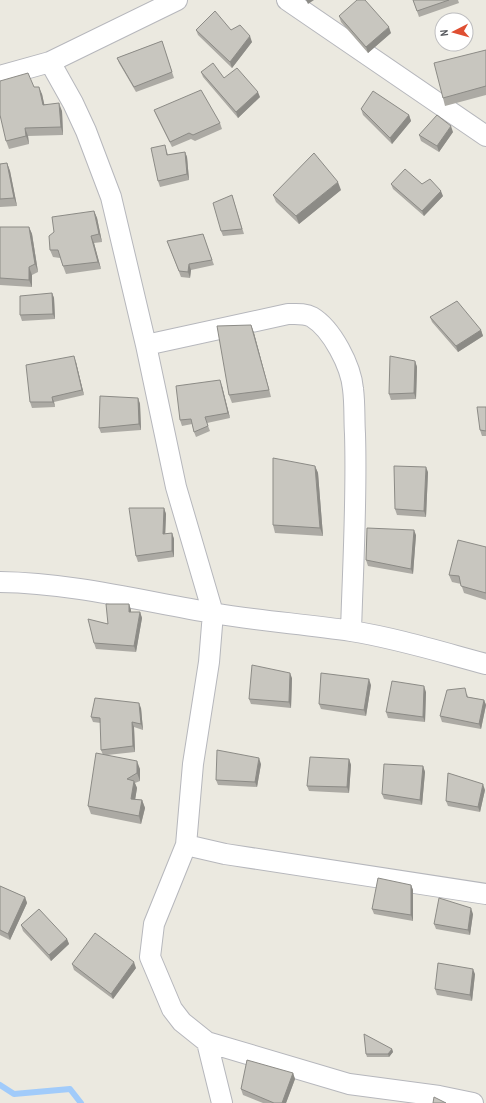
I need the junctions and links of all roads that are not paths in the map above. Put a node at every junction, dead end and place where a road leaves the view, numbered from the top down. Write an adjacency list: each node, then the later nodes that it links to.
1 (177, 0): 3 (street)
2 (287, 0): 5 (street)
3 (50, 62): 4 (street); 6 (street)
4 (0, 76)
5 (486, 136)
6 (146, 345): 8 (street); 9 (street)
7 (0, 582): 8 (street)
8 (213, 613): 9 (street); 11 (street)
9 (351, 631): 10 (street)
10 (486, 664)
11 (186, 845): 12 (street); 13 (street)
12 (486, 894)
13 (207, 1042): 14 (street); 15 (street)
14 (222, 1103)
15 (473, 1103)

